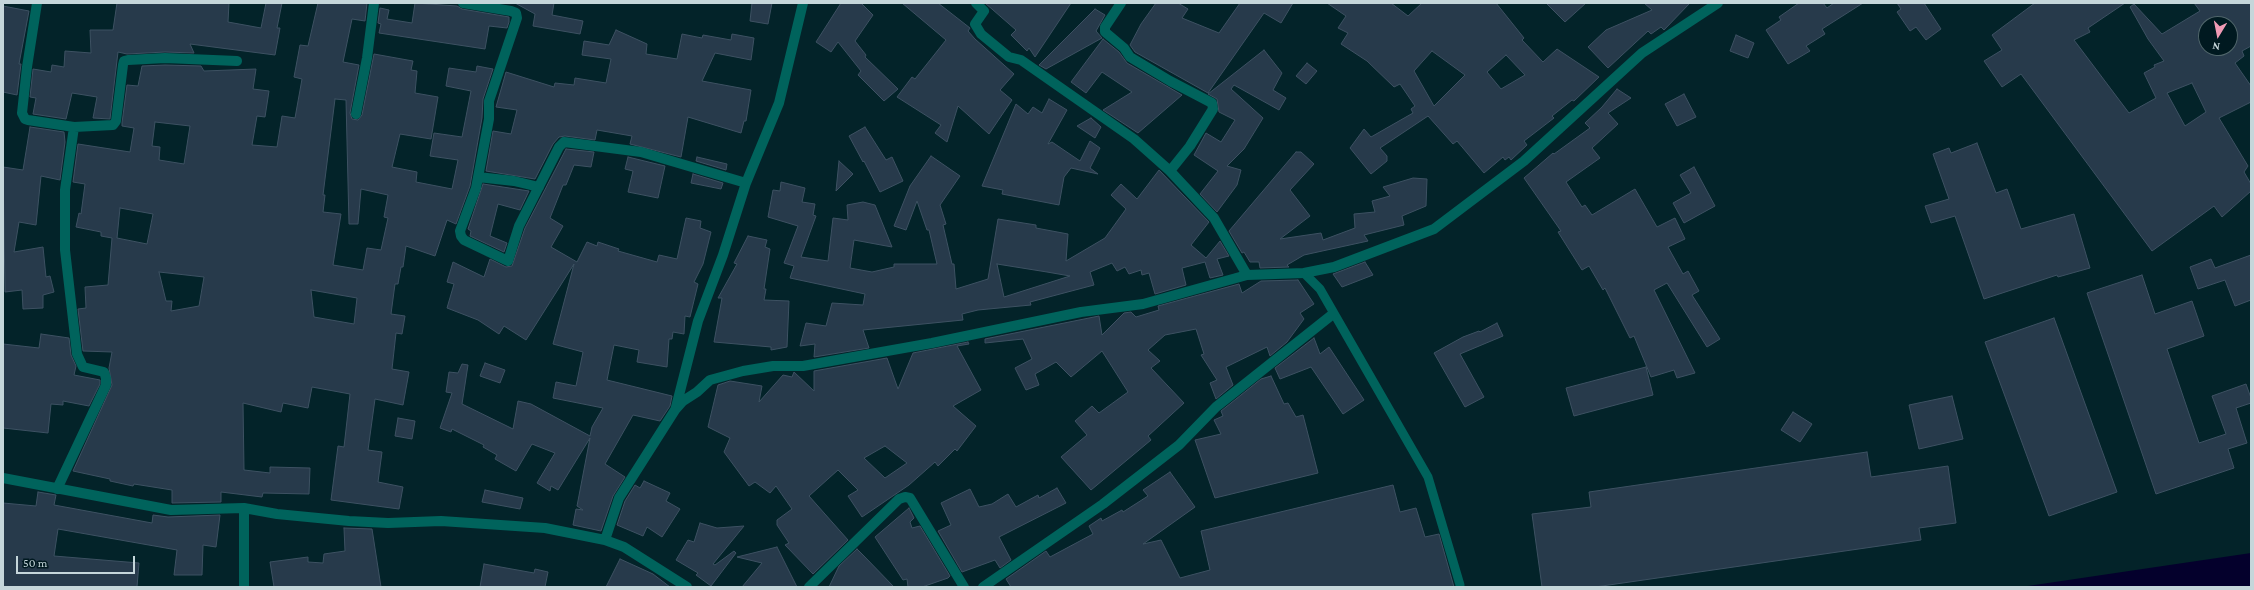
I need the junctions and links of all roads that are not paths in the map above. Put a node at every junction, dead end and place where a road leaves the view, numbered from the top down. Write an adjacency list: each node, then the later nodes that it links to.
1 (37, 3): 10 (street)
2 (374, 3): 9 (street)
3 (463, 3): 12 (street)
4 (803, 3): 13 (street)
5 (976, 3): 11 (street)
6 (1121, 3): 11 (street)
7 (1718, 3): 15 (street)
8 (237, 61): 10 (street)
9 (356, 114)
10 (74, 128): 20 (street)
11 (1170, 171): 16 (street)
12 (478, 177): 14 (street); 14 (street)
13 (746, 182): 14 (street); 18 (street)
14 (539, 187)
15 (1304, 273): 16 (street); 17 (lane)
16 (1247, 275): 18 (street)
17 (1333, 314): 23 (lane); 28 (street)
18 (675, 410): 22 (street)
19 (3, 478): 20 (street)
20 (57, 489): 21 (street)
21 (244, 508): 22 (street); 24 (street)
22 (605, 540): 25 (street)
23 (1460, 585)
24 (244, 587)
25 (687, 587)
26 (809, 587): 27 (street)
27 (964, 587)
28 (983, 587)

